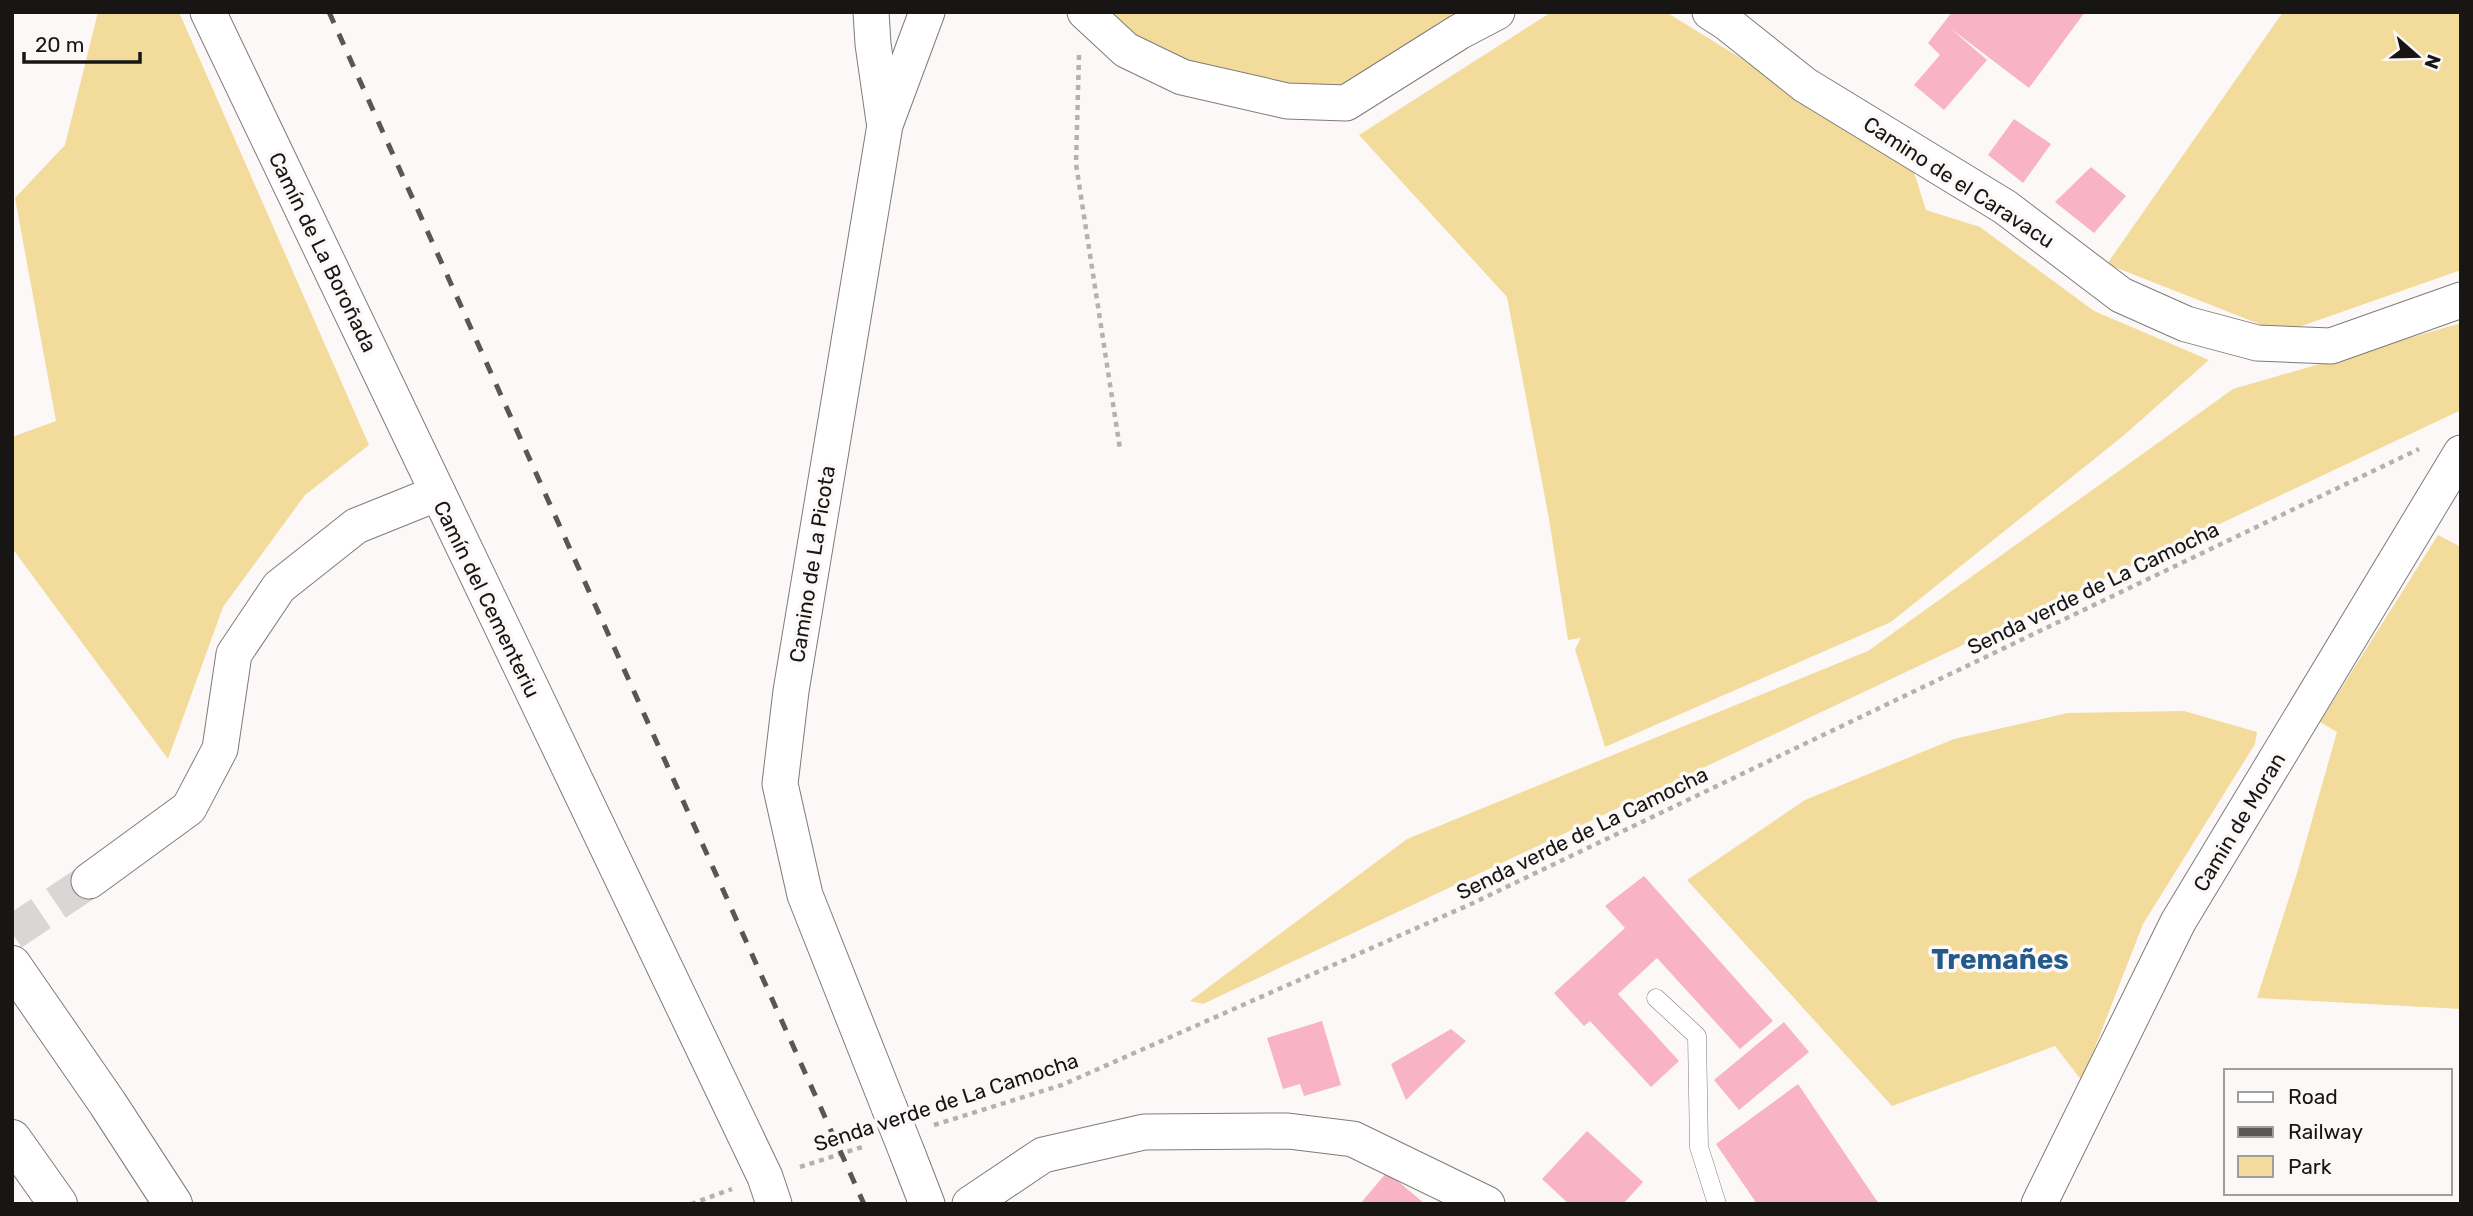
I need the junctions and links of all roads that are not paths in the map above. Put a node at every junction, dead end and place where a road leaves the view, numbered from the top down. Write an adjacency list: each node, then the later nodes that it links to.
1 (208, 12): 10 (street, Camín de La Boroñada)
2 (871, 12): 7 (street)
3 (927, 12): 7 (street, Camino de La Picota)
4 (1085, 12): 5 (street)
5 (1497, 12)
6 (1710, 12): 8 (street, Camino de el Caravacu)
7 (885, 125): 20 (street, Camino de La Picota, bridge)
8 (2461, 300)
9 (2461, 453): 24 (street, Camin de Moran)
10 (438, 492): 11 (street, Camín del Cementeriu); 17 (street, Camín del Cementeriu)
11 (89, 881)
12 (12, 943): 15 (highway)
13 (12, 965): 15 (highway)
14 (1656, 998): 23 (lane)
15 (88, 1076): 19 (highway)
16 (12, 1139): 18 (highway)
17 (770, 1191)
18 (51, 1193)
19 (171, 1200)
20 (927, 1204)
21 (970, 1204): 22 (street)
22 (1487, 1204)
23 (1717, 1204)
24 (2039, 1204)

